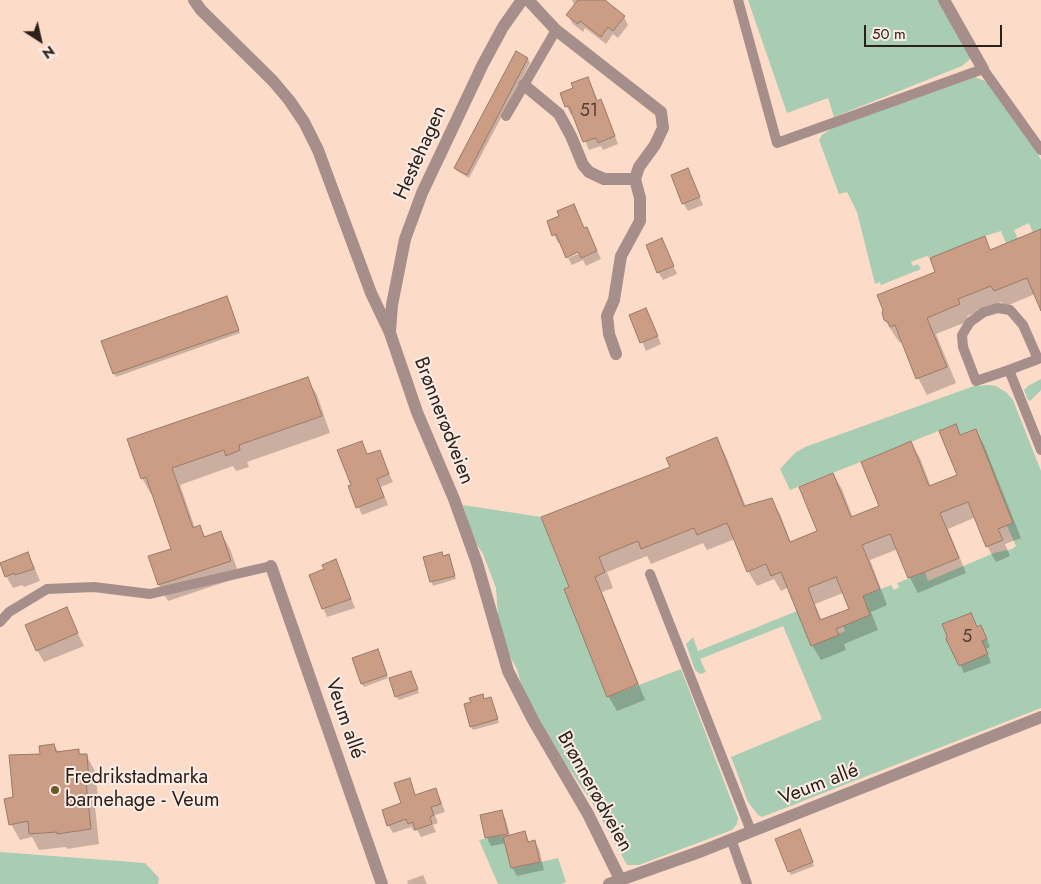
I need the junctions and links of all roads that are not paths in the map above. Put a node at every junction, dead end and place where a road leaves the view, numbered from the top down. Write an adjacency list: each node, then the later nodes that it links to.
1 (194, 0): 12 (street, Brønnerødveien)
2 (522, 0): 12 (street, Hestehagen)
3 (528, 0): 6 (street)
4 (738, 0): 7 (lane)
5 (944, 0): 7 (street)
6 (556, 30): 8 (lane); 11 (street)
7 (983, 69): 10 (lane)
8 (524, 85): 9 (lane); 11 (street)
9 (506, 116)
10 (1041, 150)
11 (634, 179): 13 (street)
12 (390, 333): 23 (street, Brønnerødveien)
13 (616, 354)
14 (1040, 359): 15 (lane); 15 (lane)
15 (1008, 370): 16 (lane)
16 (1041, 450)
17 (270, 566): 19 (lane); 24 (street, Veum allé)
18 (650, 574): 21 (lane)
19 (0, 622)
20 (1041, 718): 21 (street, Veum allé)
21 (751, 831): 22 (street, Veum allé)
22 (731, 839): 23 (street, Veum allé); 25 (lane)
23 (614, 882)
24 (382, 884)
25 (747, 884)

